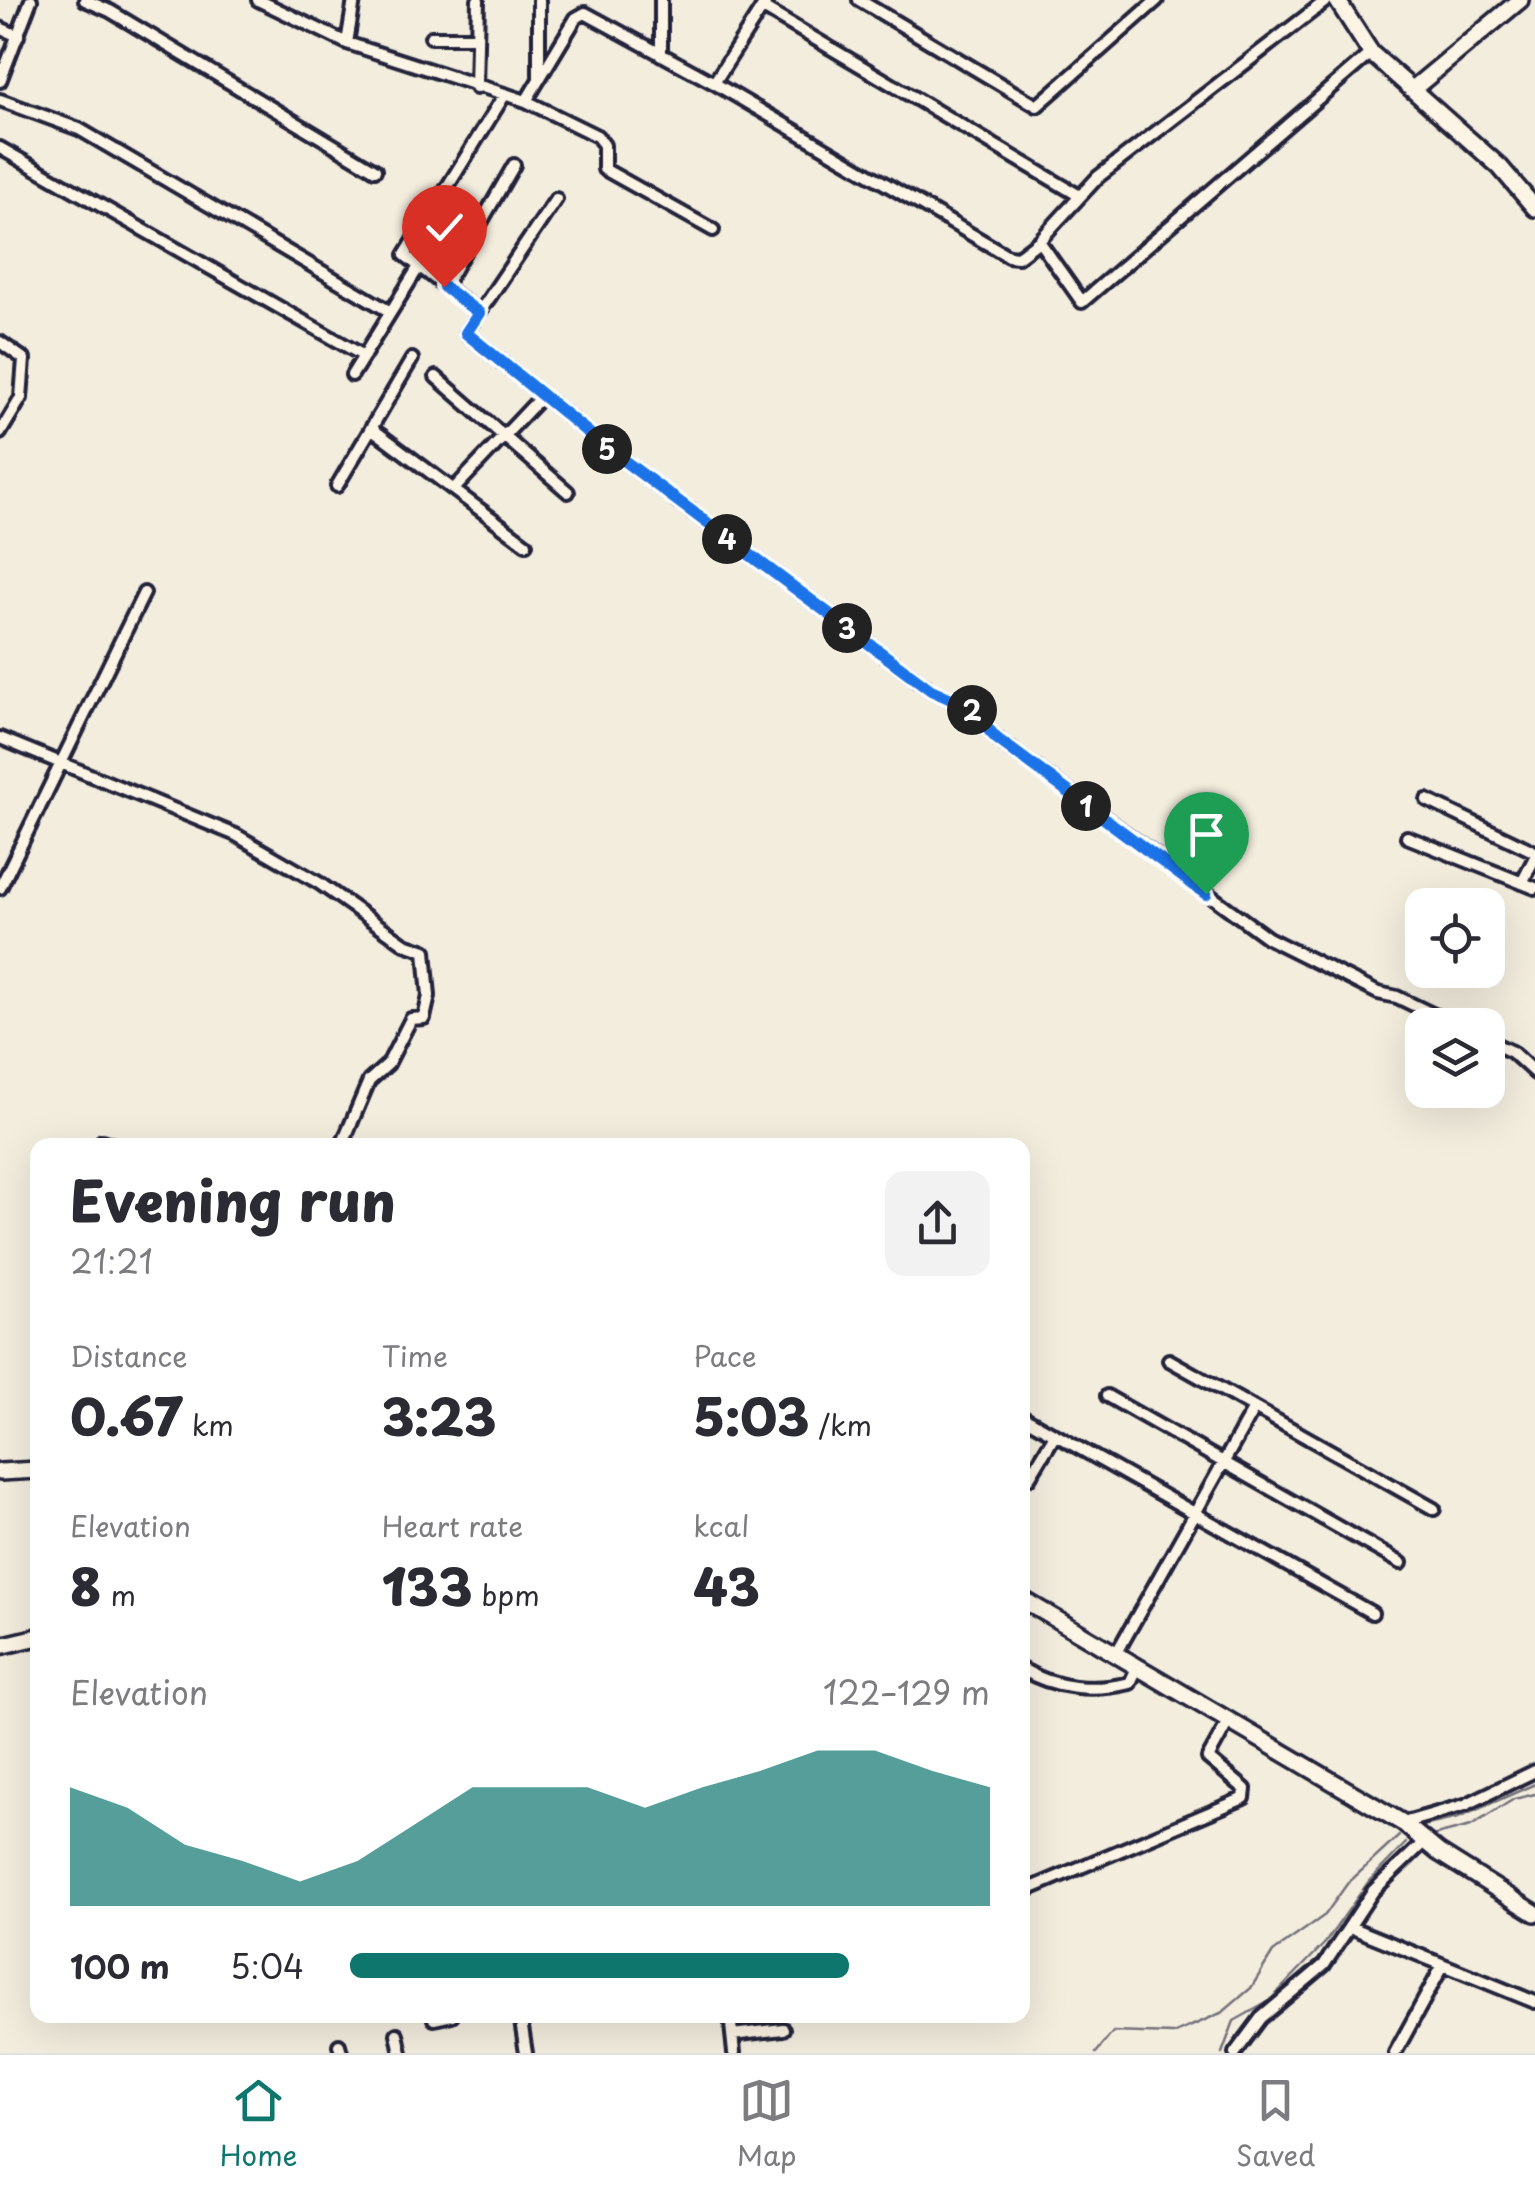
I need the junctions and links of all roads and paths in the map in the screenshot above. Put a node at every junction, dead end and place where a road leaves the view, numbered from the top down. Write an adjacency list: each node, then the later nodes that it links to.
1 (31, 0): 16 (street)
2 (85, 0): 32 (street)
3 (258, 0): 13 (street)
4 (354, 0): 19 (street)
5 (478, 0): 18 (street)
6 (539, 0): 22 (street)
7 (660, 0): 21 (street)
8 (859, 0): 9 (street)
9 (1158, 0)
10 (1327, 0): 33 (street)
11 (1337, 0): 20 (street)
12 (1520, 0): 26 (street)
13 (275, 4): 19 (street)
14 (765, 4): 24 (street); 33 (street)
15 (0, 28): 16 (street)
16 (18, 36): 23 (street)
17 (431, 37): 18 (street)
18 (477, 37): 25 (street)
19 (347, 43): 25 (street)
20 (1371, 53): 26 (street); 37 (street)
21 (662, 55): 22 (street); 24 (street)
22 (539, 80): 29 (street)
23 (0, 81)
24 (714, 83): 37 (street)
25 (476, 88): 27 (street)
26 (1413, 89): 35 (street)
27 (506, 94): 29 (street); 38 (street)
28 (0, 100): 40 (street)
29 (526, 100): 36 (street)
30 (0, 148): 43 (street)
31 (514, 165): 39 (street)
32 (374, 170)
33 (1078, 196): 37 (street)
34 (556, 200): 41 (street)
35 (1535, 208)
36 (713, 230)
37 (1039, 241)
38 (418, 268): 39 (street); 40 (street)
39 (444, 287): 41 (street)
40 (389, 311): 43 (street)
41 (479, 313): 47 (street)
42 (0, 342): 49 (street)
43 (364, 356): 45 (street)
44 (412, 359): 48 (street)
45 (352, 375)
46 (436, 377): 50 (street)
47 (542, 396): 50 (street); 64 (street)
48 (371, 428): 51 (street); 52 (street)
49 (0, 433)
50 (504, 436): 52 (street); 53 (street)
51 (337, 486)
52 (454, 489): 54 (street)
53 (568, 492)
54 (526, 544)
55 (144, 592): 57 (street)
56 (0, 738): 57 (street)
57 (60, 762): 62 (street); 67 (street)
58 (1427, 800): 60 (street)
59 (1407, 837): 61 (street)
60 (1535, 855): 61 (street)
61 (1522, 882): 63 (street)
62 (0, 888)
63 (1535, 888)
64 (1420, 1008)
65 (1505, 1048): 66 (street)
66 (1535, 1073)
67 (345, 1138)
68 (1170, 1360): 70 (street)
69 (1108, 1396): 73 (street)
70 (1254, 1408): 73 (street); 77 (street)
71 (1030, 1420): 72 (street)
72 (1056, 1434): 76 (street); 78 (street)
73 (1224, 1462): 78 (street); 79 (street)
74 (30, 1470): 75 (street)
75 (0, 1472)
76 (1030, 1476)
77 (1434, 1509)
78 (1195, 1514): 81 (street); 84 (street)
79 (1400, 1563)
80 (1030, 1604): 84 (street)
81 (1372, 1614)
82 (30, 1639): 83 (street)
83 (0, 1646)
84 (1116, 1654): 85 (street)
85 (1138, 1666): 86 (street); 87 (street)
86 (1030, 1672)
87 (1229, 1720): 89 (street); 91 (street)
88 (1535, 1771): 89 (street)
89 (1402, 1823): 90 (street)
90 (1424, 1842): 92 (street); 93 (street)
91 (1030, 1889)
92 (1535, 1913)
93 (1350, 1927): 94 (street); 104 (street)
94 (1442, 1967): 95 (street); 105 (street)
95 (1535, 2002)
96 (521, 2023): 102 (street)
97 (731, 2023): 100 (street)
98 (783, 2028): 100 (street)
99 (397, 2034): 101 (street)
100 (732, 2035): 103 (street)
101 (402, 2053)
102 (526, 2053)
103 (734, 2053)
104 (1235, 2053)
105 (1395, 2053)

